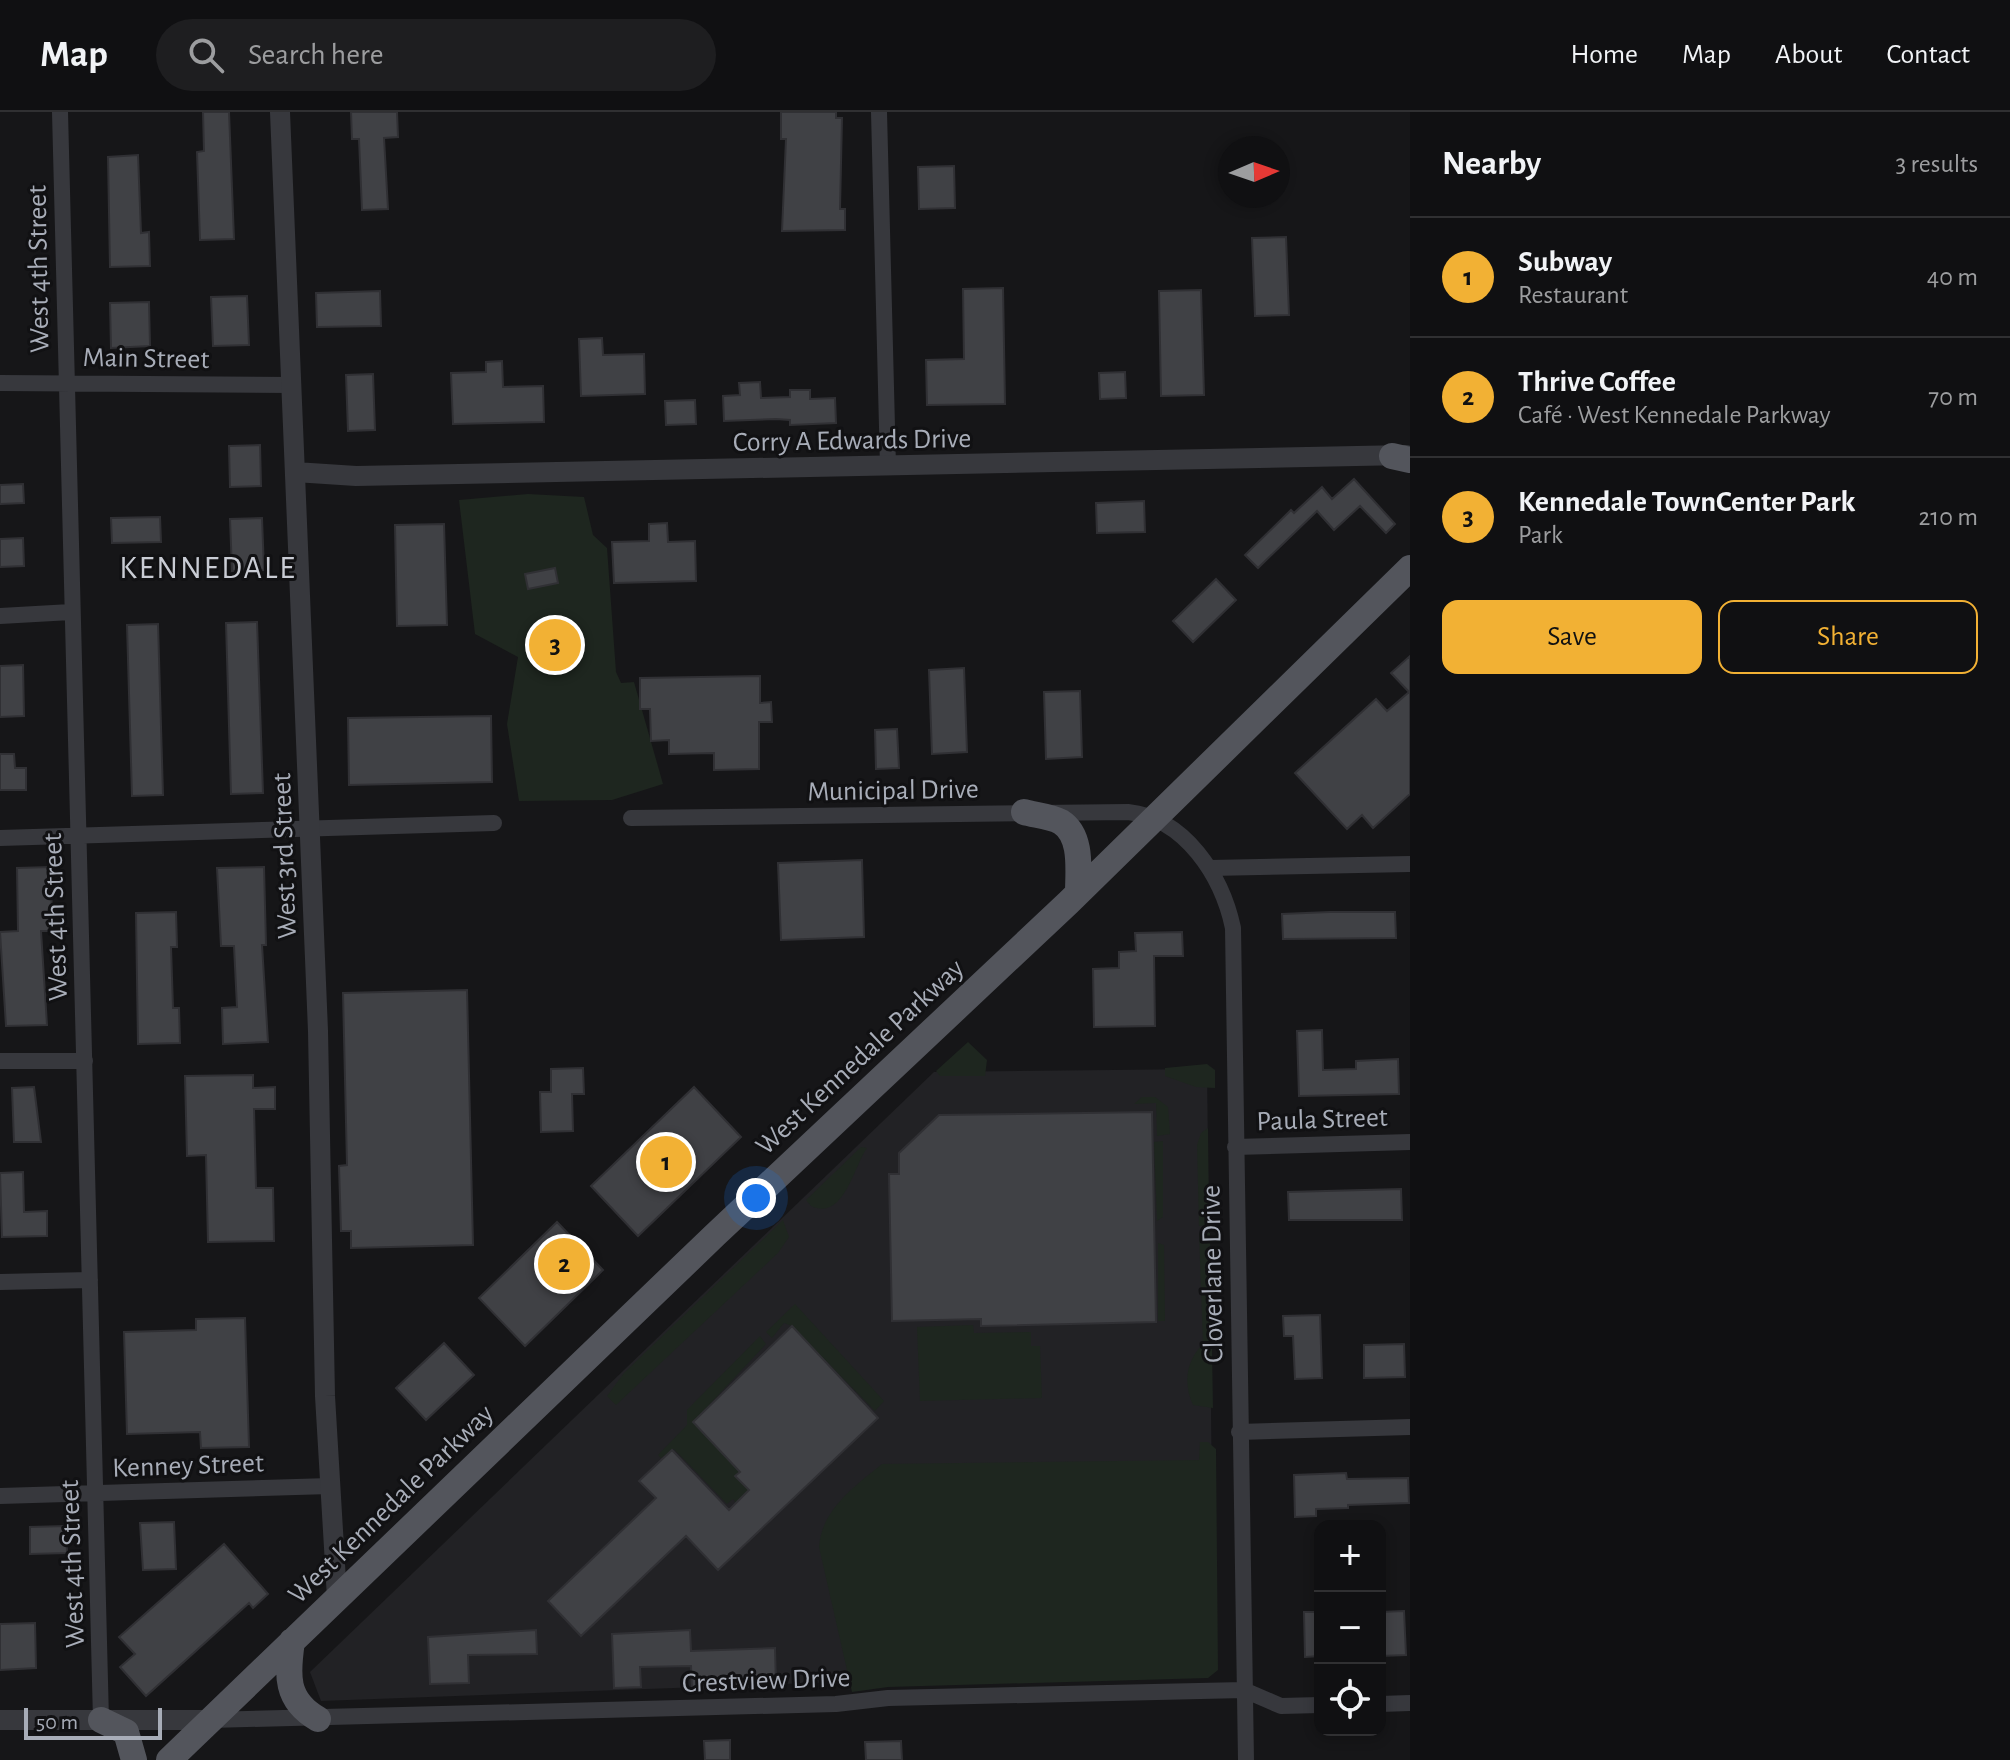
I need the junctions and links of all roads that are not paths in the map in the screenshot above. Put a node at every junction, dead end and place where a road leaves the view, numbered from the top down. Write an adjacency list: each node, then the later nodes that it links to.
1 (60, 112): 4 (street, West 4th Street)
2 (280, 112): 6 (street, West 3rd Street)
3 (879, 112): 8 (street)
4 (66, 382): 5 (street, Main Street); 6 (street, Main Street); 11 (street, West 4th Street)
5 (0, 383)
6 (292, 385): 9 (street, West 3rd Street)
7 (1404, 457): 8 (street, Corry A Edwards Drive)
8 (888, 466): 9 (street, Corry A Edwards Drive)
9 (295, 472): 17 (street, West 3rd Street)
10 (1410, 568): 14 (main road, West Kennedale Parkway)
11 (71, 612): 12 (street); 18 (street, West 4th Street)
12 (0, 616)
13 (1024, 812): 14 (street, Municipal Drive); 15 (street, Municipal Drive); 22 (main road)
14 (1155, 817): 21 (street, Cloverlane Drive); 22 (main road, West Kennedale Parkway)
15 (631, 818)
16 (494, 823): 17 (street)
17 (310, 830): 18 (street); 31 (street, West 3rd Street)
18 (78, 835): 19 (street); 24 (street, West 4th Street)
19 (0, 838)
20 (1410, 864): 21 (street)
21 (1210, 868): 26 (street, Cloverlane Drive)
22 (1078, 893): 34 (main road, West Kennedale Parkway)
23 (0, 1061): 24 (street)
24 (85, 1061): 27 (street, West 4th Street)
25 (1410, 1142): 26 (street, Paula Street)
26 (1235, 1147): 30 (street, Cloverlane Drive)
27 (90, 1280): 28 (street); 32 (street, West 4th Street)
28 (0, 1282)
29 (1410, 1427): 30 (street)
30 (1239, 1432): 36 (street, Cloverlane Drive)
31 (330, 1486): 32 (street, Kenney Street); 34 (street, West 3rd Street)
32 (95, 1493): 33 (street, Kenney Street); 42 (street, West 4th Street)
33 (0, 1496)
34 (337, 1598): 35 (main road, West Kennedale Parkway)
35 (292, 1641): 40 (main road); 43 (main road, West Kennedale Parkway)
36 (1244, 1690): 39 (street, Crestview Drive); 40 (street, Crestview Drive); 46 (street, Cloverlane Drive)
37 (1410, 1703): 38 (street)
38 (1386, 1704)
39 (1314, 1705)
40 (318, 1719): 43 (street, Crestview Drive)
41 (0, 1720): 42 (street)
42 (101, 1720): 43 (street); 44 (main road)
43 (210, 1720): 45 (main road, West Kennedale Parkway)
44 (134, 1760)
45 (169, 1760)
46 (1246, 1760)

